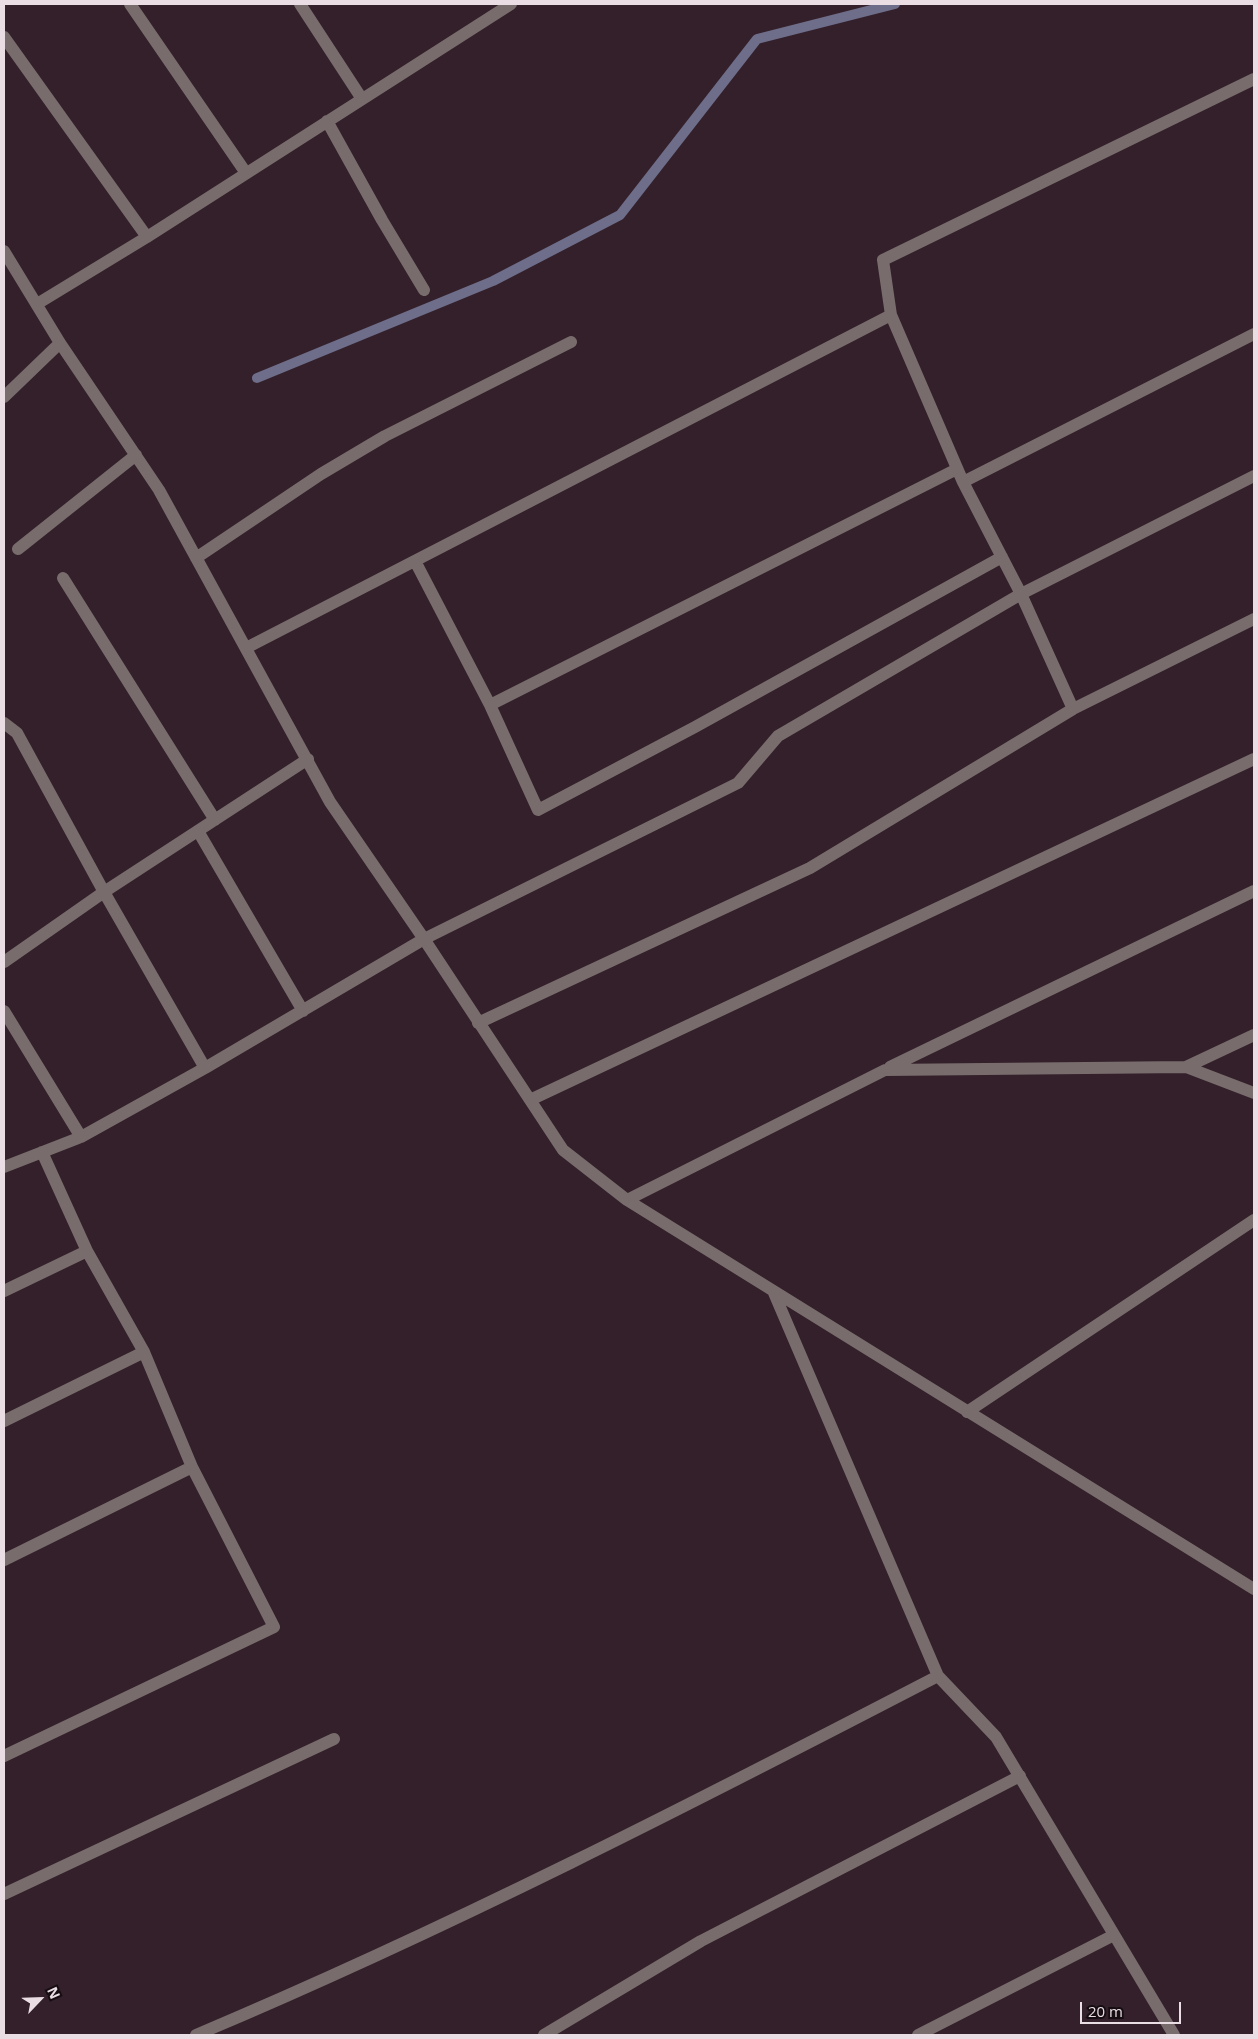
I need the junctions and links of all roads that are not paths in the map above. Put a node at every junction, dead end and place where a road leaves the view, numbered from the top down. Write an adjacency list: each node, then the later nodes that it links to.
1 (130, 4): 8 (street)
2 (300, 4): 6 (street)
3 (511, 4): 6 (street)
4 (4, 38): 9 (street)
5 (1254, 79): 13 (street)
6 (362, 99): 7 (street)
7 (327, 121): 8 (street); 11 (street)
8 (246, 173): 9 (street)
9 (147, 237): 12 (street)
10 (4, 251): 12 (street)
11 (424, 290)
12 (37, 304): 15 (street)
13 (891, 315): 19 (street); 25 (street)
14 (1254, 334): 21 (street)
15 (60, 342): 17 (street); 18 (street)
16 (571, 342): 24 (street)
17 (4, 397)
18 (136, 455): 22 (street); 24 (street)
19 (957, 468): 21 (street); 30 (street)
20 (1254, 476): 27 (street)
21 (963, 482): 23 (street)
22 (18, 548)
23 (1002, 557): 27 (street); 30 (street)
24 (196, 558): 29 (street)
25 (415, 561): 29 (street); 30 (street)
26 (62, 578): 35 (street)
27 (1021, 594): 31 (street); 39 (street)
28 (1254, 619): 31 (street)
29 (246, 648): 33 (street)
30 (490, 705)
31 (1073, 709): 43 (street)
32 (4, 723): 38 (street)
33 (308, 759): 35 (street); 39 (street)
34 (1254, 759): 49 (street)
35 (215, 820): 36 (street)
36 (198, 831): 38 (street); 42 (street)
37 (1254, 890): 47 (street)
38 (104, 892): 40 (street); 46 (street)
39 (424, 939): 42 (street); 43 (street)
40 (4, 962)
41 (4, 1011): 50 (street)
42 (302, 1011): 46 (street)
43 (478, 1023): 49 (street)
44 (1254, 1035): 45 (street)
45 (1186, 1067): 47 (street); 48 (street)
46 (205, 1068): 50 (street)
47 (885, 1070): 53 (street)
48 (1254, 1093)
49 (530, 1100): 53 (street)
50 (81, 1137): 51 (street)
51 (42, 1152): 52 (street); 55 (street)
52 (4, 1167)
53 (627, 1200): 57 (street)
54 (1254, 1220): 59 (street)
55 (86, 1251): 56 (street); 58 (street)
56 (4, 1291)
57 (774, 1293): 59 (street); 64 (street)
58 (144, 1352): 60 (street); 61 (street)
59 (967, 1412): 63 (street)
60 (4, 1421)
61 (192, 1467): 62 (street); 66 (street)
62 (4, 1560)
63 (1254, 1589)
64 (938, 1676): 67 (street); 70 (street)
65 (334, 1739): 68 (street)
66 (4, 1756)
67 (1020, 1776): 69 (street); 71 (street)
68 (4, 1894)
69 (1114, 1935): 72 (street); 73 (street)
70 (196, 2035)
71 (544, 2035)
72 (918, 2035)
73 (1174, 2035)

